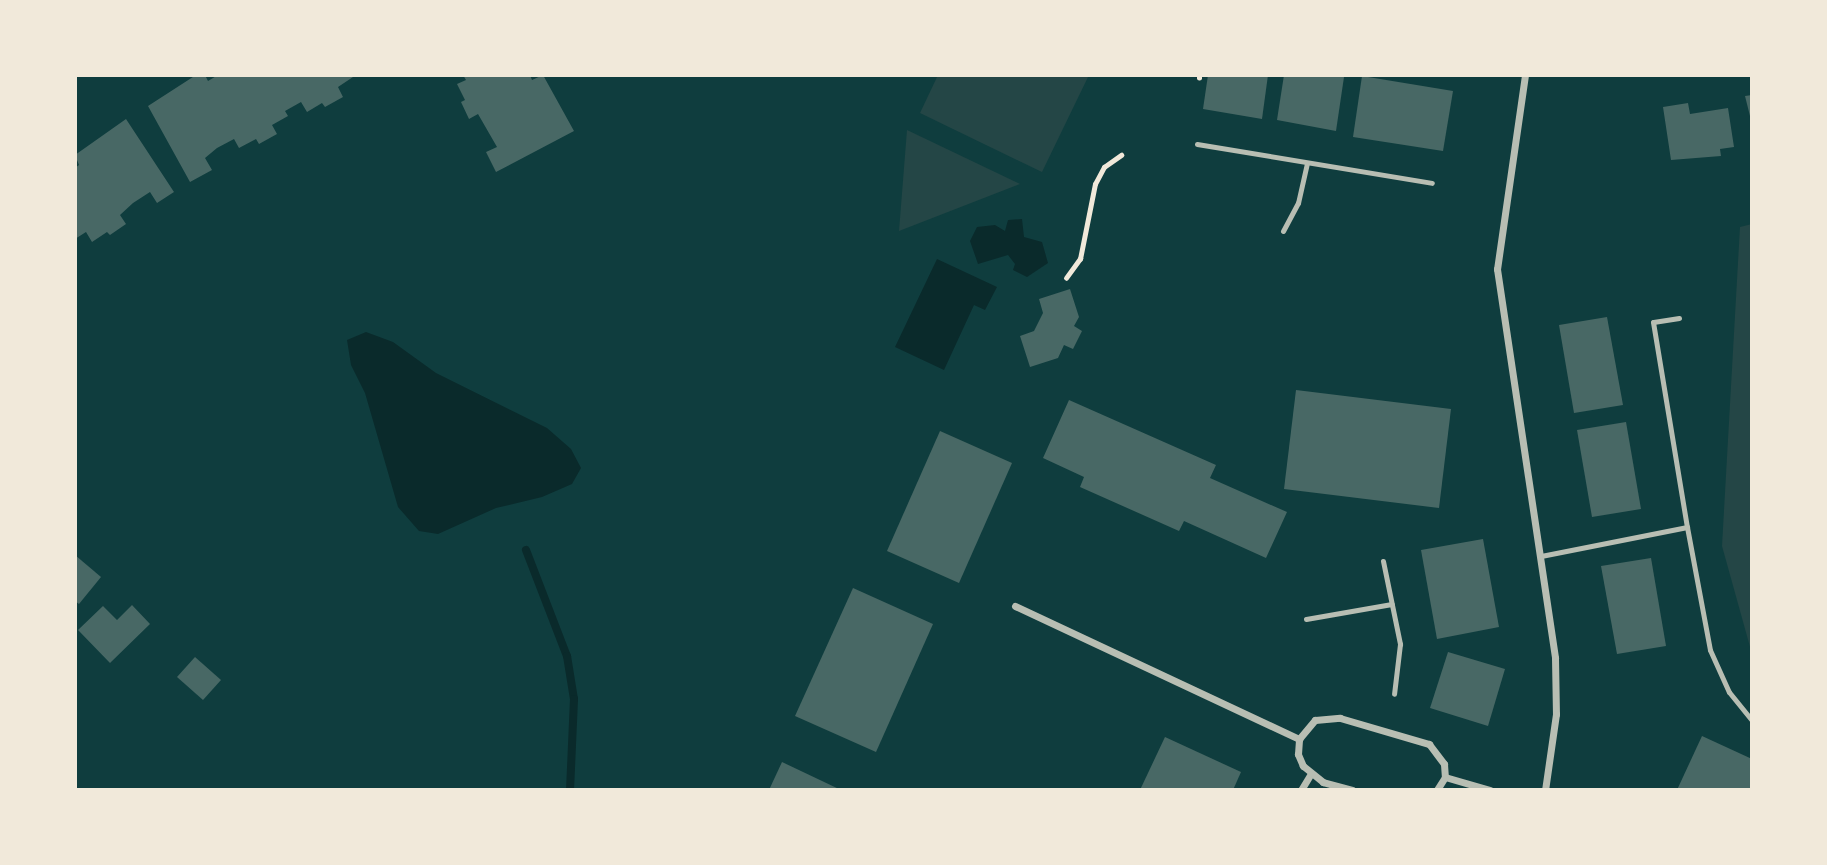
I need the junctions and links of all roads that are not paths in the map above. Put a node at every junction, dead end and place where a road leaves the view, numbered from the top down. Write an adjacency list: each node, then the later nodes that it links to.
1 (1525, 75): 8 (street)
2 (1197, 144): 3 (lane)
3 (1307, 163): 4 (lane); 5 (lane)
4 (1432, 183)
5 (1283, 231)
6 (1679, 318): 7 (lane)
7 (1687, 527): 8 (lane); 14 (lane)
8 (1541, 556): 22 (street)
9 (1383, 561): 10 (lane)
10 (1392, 604): 12 (lane); 13 (lane)
11 (1015, 606): 15 (street)
12 (1306, 619)
13 (1394, 694)
14 (1752, 720)
15 (1299, 739): 16 (street); 17 (street)
16 (1310, 775): 18 (street); 19 (street)
17 (1445, 777): 20 (street); 21 (street)
18 (1301, 790)
19 (1352, 790)
20 (1437, 790)
21 (1490, 790)
22 (1545, 790)

